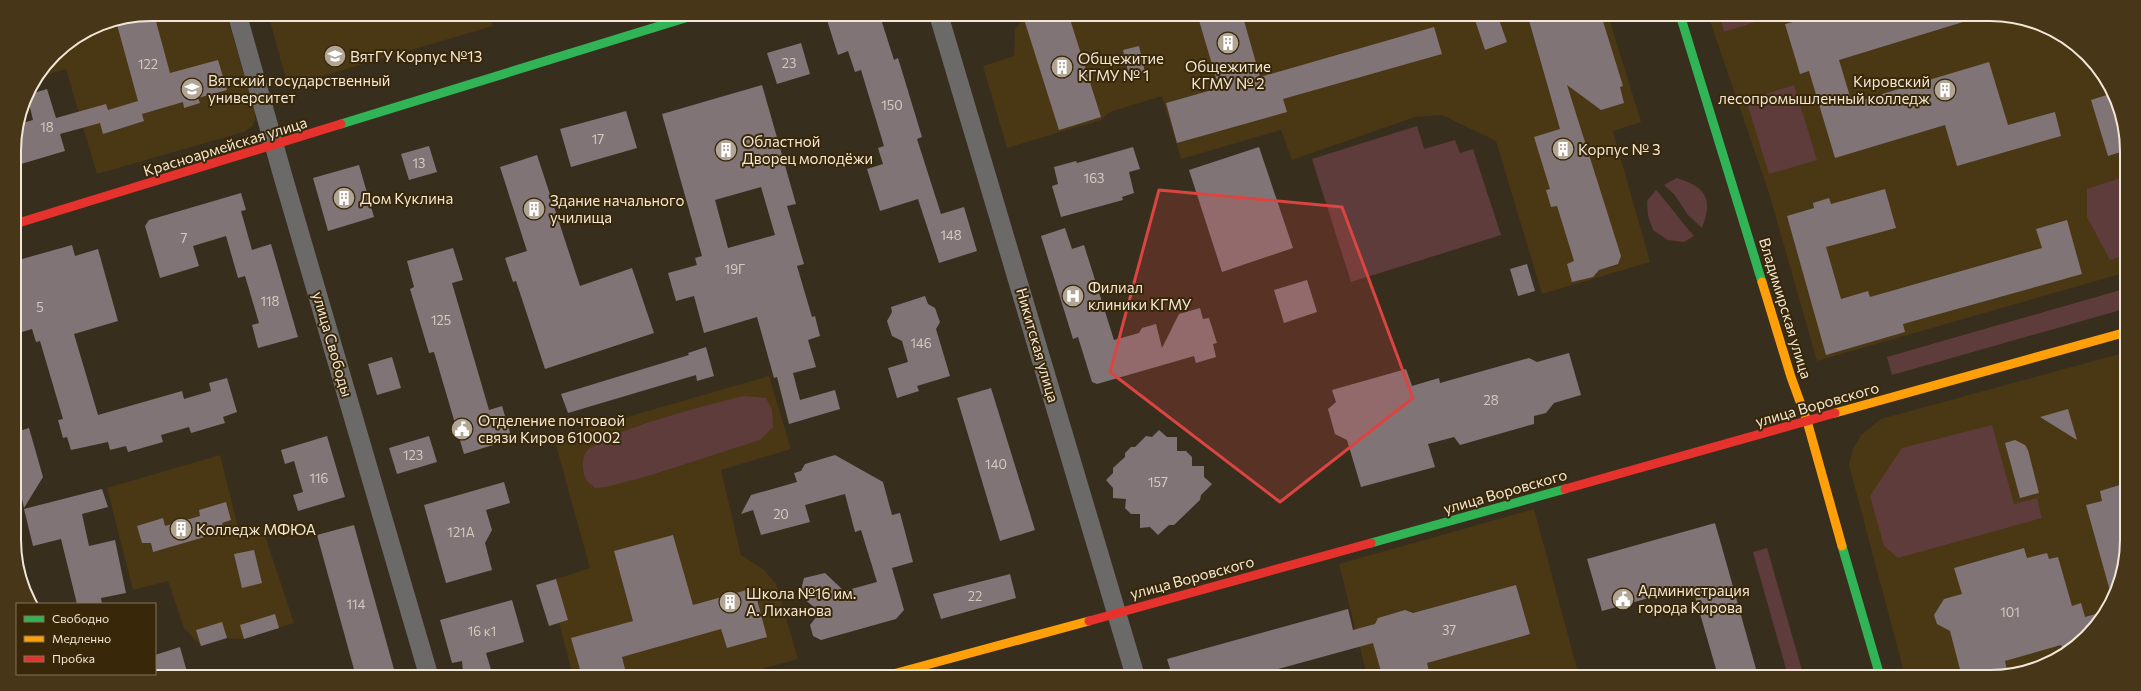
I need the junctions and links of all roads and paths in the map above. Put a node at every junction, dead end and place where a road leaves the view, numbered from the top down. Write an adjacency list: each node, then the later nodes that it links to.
1 (240, 21): 5 (street, улица Свободы)
2 (676, 21): 5 (main road, Красноармейская улица)
3 (940, 21): 9 (street, Никитская улица)
4 (1682, 21): 8 (main road, Владимирская улица)
5 (275, 145): 6 (main road, Красноармейская улица); 10 (street, улица Свободы)
6 (21, 222)
7 (2120, 334): 8 (main road, улица Воровского)
8 (1807, 421): 9 (main road, улица Воровского); 13 (main road, Владимирская улица)
9 (1116, 613): 11 (main road, улица Воровского); 12 (street, Никитская улица)
10 (427, 670)
11 (908, 670)
12 (1133, 670)
13 (1878, 670)

